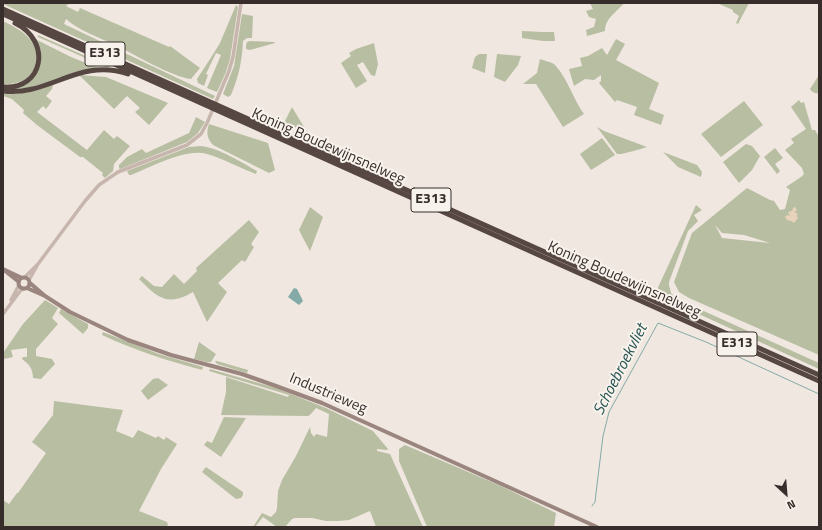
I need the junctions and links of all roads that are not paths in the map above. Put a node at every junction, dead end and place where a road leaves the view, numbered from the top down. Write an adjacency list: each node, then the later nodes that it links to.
1 (241, 3): 8 (street)
2 (3, 9): 17 (highway, Koning Boudewijnsnelweg / E313)
3 (3, 14): 5 (highway, Koning Boudewijnsnelweg / E313)
4 (3, 18): 6 (highway)
5 (137, 75): 7 (highway); 18 (highway, Koning Boudewijnsnelweg / E313)
6 (3, 87)
7 (3, 91)
8 (38, 264): 10 (street); 11 (street)
9 (3, 269): 10 (main road, Industrieweg); 12 (main road, Industrieweg)
10 (23, 277): 11 (main road, Industrieweg); 12 (main road)
11 (30, 282): 13 (main road); 14 (main road, Industrieweg)
12 (19, 284): 13 (main road, Industrieweg); 15 (street)
13 (25, 288): 14 (main road, Industrieweg); 15 (street)
14 (46, 296): 19 (main road, Industrieweg)
15 (10, 304): 16 (street)
16 (3, 314)
17 (819, 375)
18 (819, 380)
19 (597, 527)

